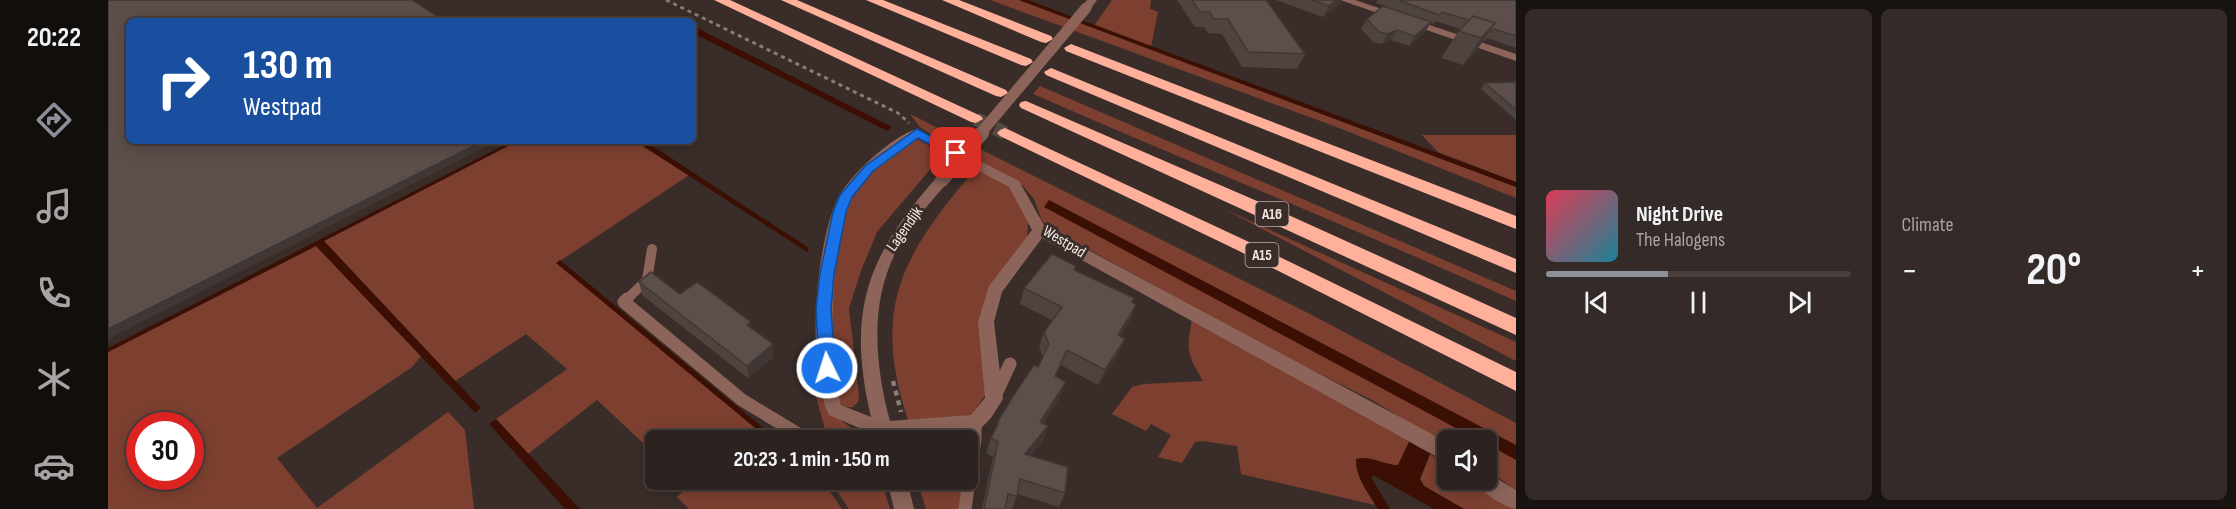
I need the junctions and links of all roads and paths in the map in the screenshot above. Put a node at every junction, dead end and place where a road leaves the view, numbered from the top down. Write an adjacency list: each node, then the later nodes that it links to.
1 (666, 0): 16 (path)
2 (720, 0): 15 (highway)
3 (787, 0): 13 (highway)
4 (873, 0): 11 (highway)
5 (948, 0): 8 (highway)
6 (1345, 0): 10 (street)
7 (1089, 4): 30 (street, Lagendijk, bridge)
8 (1046, 39)
9 (1071, 48): 18 (highway)
10 (1516, 58)
11 (1026, 62)
12 (1051, 72): 21 (highway)
13 (1000, 93)
14 (1026, 105): 22 (highway, A16)
15 (976, 119)
16 (917, 133): 19 (street, Westpad); 29 (street)
17 (1005, 133): 25 (highway, A15)
18 (1516, 224)
19 (1040, 230): 26 (street); 32 (street, Westpad)
20 (652, 249): 28 (lane)
21 (1516, 266)
22 (1516, 327)
23 (1010, 364): 26 (lane)
24 (891, 376): 31 (path)
25 (1516, 382)
26 (994, 399): 27 (street)
27 (975, 422): 31 (street); 37 (lane)
28 (792, 430)
29 (873, 430)
30 (883, 430)
31 (905, 430)
32 (1437, 448)
33 (1497, 488): 35 (street)
34 (899, 490): 36 (street)
35 (1516, 501)
36 (904, 509)
37 (965, 509)

